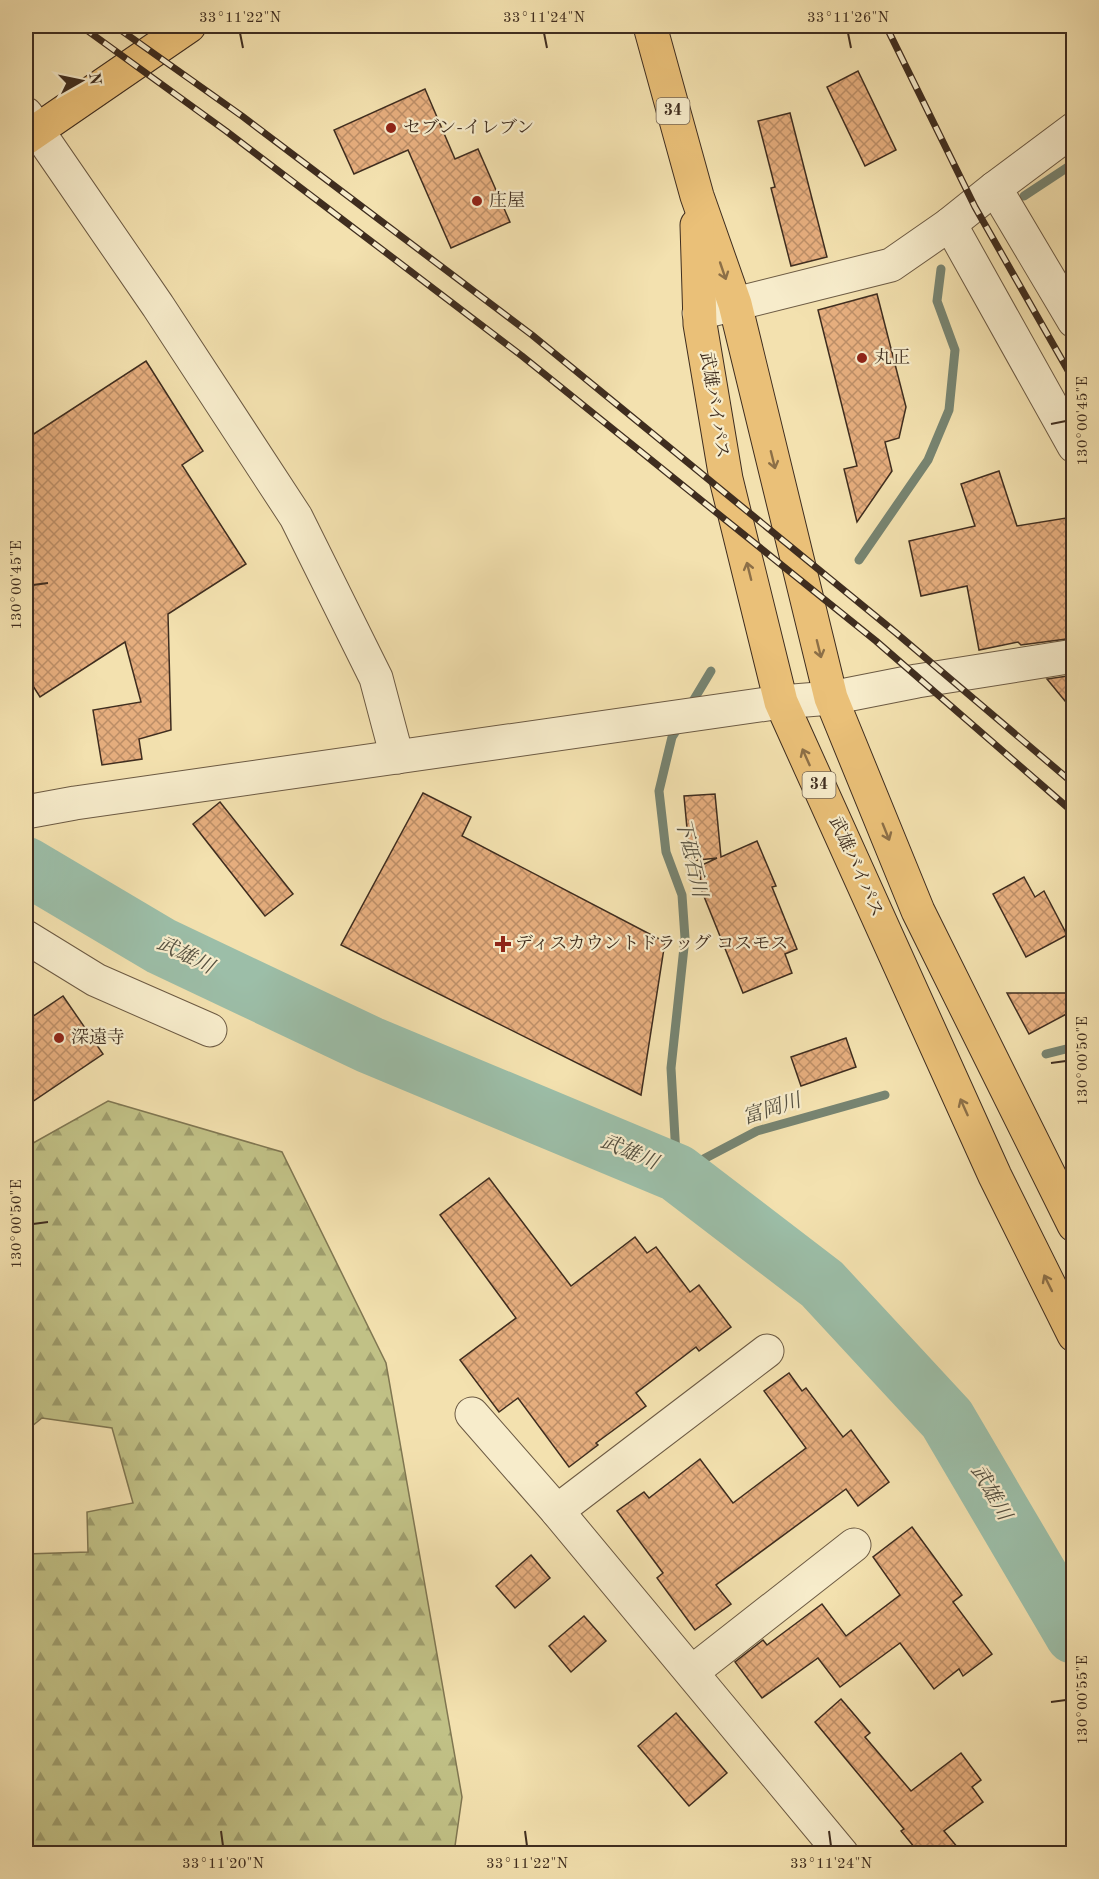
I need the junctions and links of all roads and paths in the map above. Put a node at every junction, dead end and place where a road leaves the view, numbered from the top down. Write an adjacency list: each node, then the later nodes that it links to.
1 (189, 26): 3 (highway)
2 (650, 26): 6 (highway, 武雄バイパス / 34)
3 (29, 127): 15 (street)
4 (1074, 129): 5 (street)
5 (995, 188): 7 (street); 10 (street)
6 (697, 196): 8 (highway, 武雄バイパス / 34, one-way to 8); 9 (highway, 武雄バイパス / 34)
7 (950, 224): 8 (street); 11 (street)
8 (735, 304): 9 (street); 13 (highway, 武雄バイパス / 34, one-way to 13)
9 (699, 313): 14 (highway, 武雄バイパス / 34, one-way to 9)
10 (1074, 321)
11 (1074, 446)
12 (1074, 656): 13 (street)
13 (831, 698): 14 (street); 19 (highway, 武雄バイパス / 34, one-way to 19)
14 (781, 702): 15 (street); 20 (highway, 武雄バイパス / 34, one-way to 14)
15 (397, 757): 16 (street)
16 (29, 809)
17 (26, 937): 18 (street)
18 (210, 1030)
19 (1074, 1225)
20 (1074, 1335)
21 (767, 1351): 23 (street)
22 (472, 1414): 23 (street)
23 (557, 1511): 25 (street)
24 (854, 1545): 25 (street)
25 (692, 1672): 26 (street)
26 (842, 1854)

